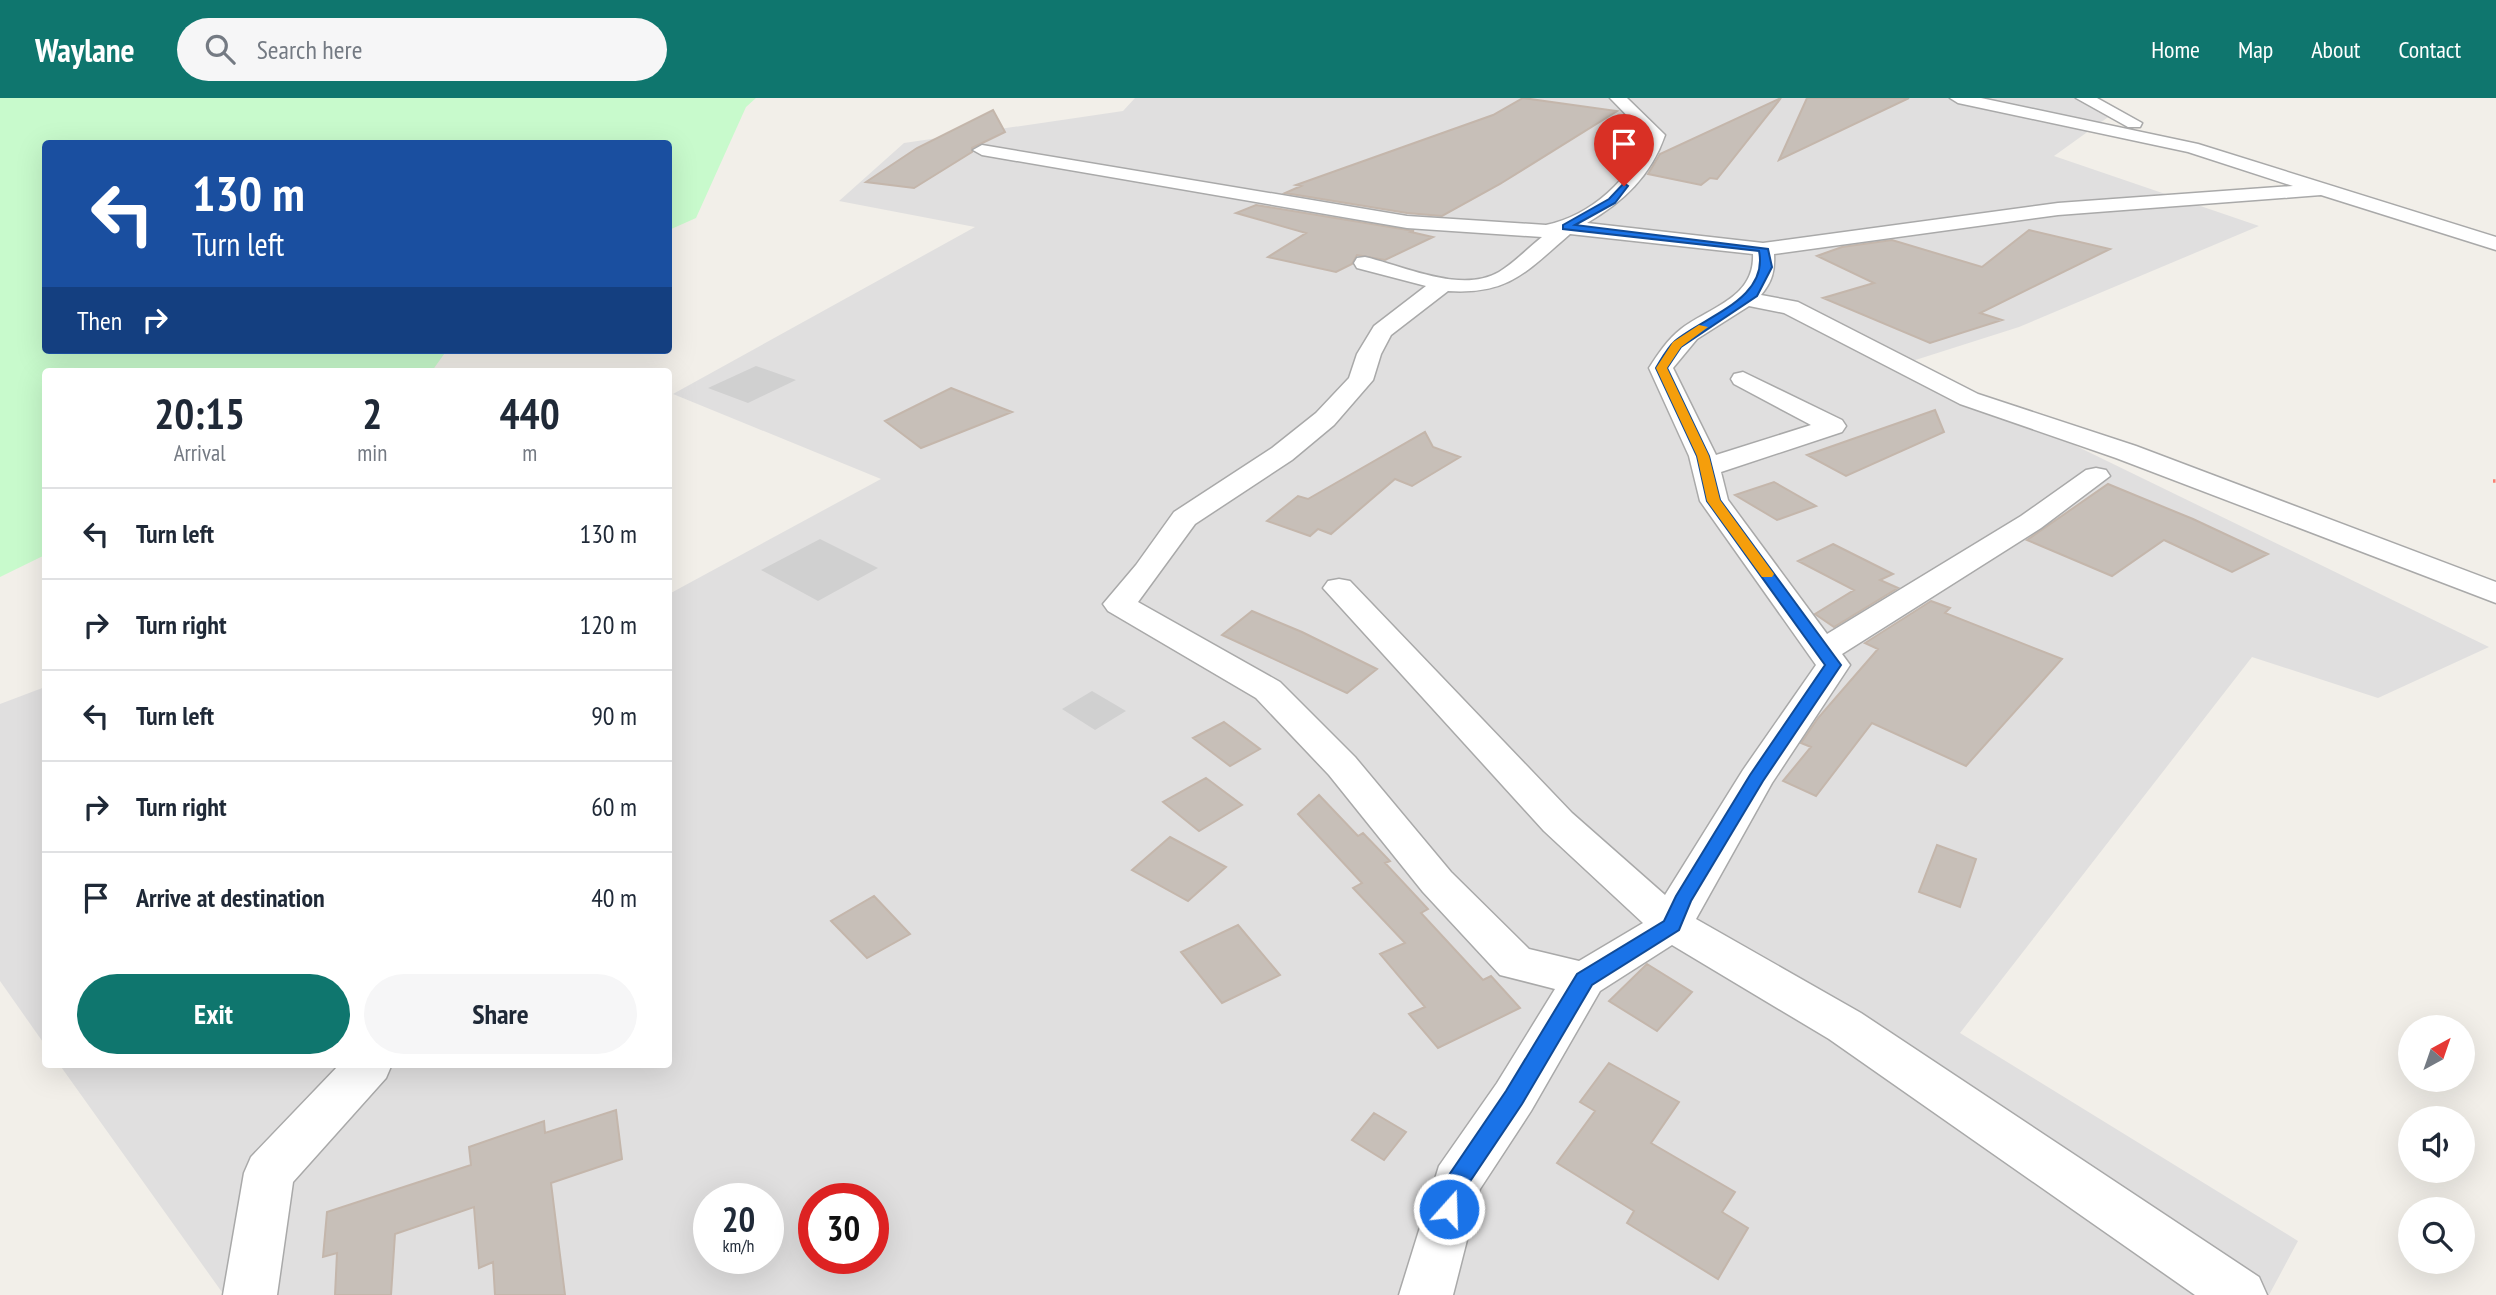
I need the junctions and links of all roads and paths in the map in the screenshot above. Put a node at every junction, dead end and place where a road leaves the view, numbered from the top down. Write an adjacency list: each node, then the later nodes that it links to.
1 (1618, 98): 7 (street)
2 (1958, 98): 4 (street)
3 (2084, 98): 4 (street)
4 (2192, 148): 6 (street)
5 (982, 150): 7 (street)
6 (2326, 189): 8 (street); 9 (street)
7 (1566, 227): 9 (street); 11 (street)
8 (2496, 244)
9 (1763, 249): 12 (street)
10 (1365, 262): 11 (street)
11 (1443, 284): 20 (street)
12 (1745, 299): 14 (street); 17 (street)
13 (1743, 379): 14 (street)
14 (1705, 468): 18 (street)
15 (2096, 476): 18 (street)
16 (1339, 587): 19 (street)
17 (2496, 593)
18 (1823, 651): 19 (street)
19 (1672, 925): 20 (street); 24 (street)
20 (1584, 979): 23 (street)
21 (365, 1068): 22 (street)
22 (250, 1295)
23 (1426, 1295)
24 (2240, 1295)

